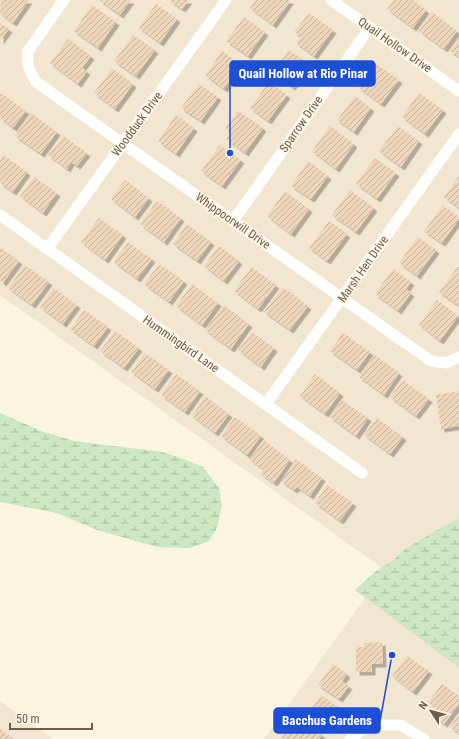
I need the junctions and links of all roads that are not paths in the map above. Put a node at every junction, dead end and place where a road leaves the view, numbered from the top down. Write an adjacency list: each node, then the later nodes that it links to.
1 (64, 0): 7 (street, Whippoorwill Drive)
2 (226, 0): 7 (street, Woodduck Drive)
3 (331, 0): 4 (street, Quail Hollow Drive)
4 (370, 27): 5 (street, Quail Hollow Drive); 9 (street, Sparrow Drive)
5 (459, 91)
6 (459, 134): 11 (street, Marsh Hen Drive)
7 (123, 144): 9 (street, Whippoorwill Drive); 10 (street, Woodduck Drive)
8 (0, 215): 10 (street, Hummingbird Lane)
9 (233, 221): 11 (street, Whippoorwill Drive)
10 (47, 249): 13 (street, Hummingbird Lane)
11 (342, 298): 12 (street, Whippoorwill Drive); 13 (street, Marsh Hen Drive)
12 (459, 357)
13 (266, 404): 14 (street, Hummingbird Lane)
14 (362, 473)
15 (350, 739): 16 (street)
16 (424, 739)

